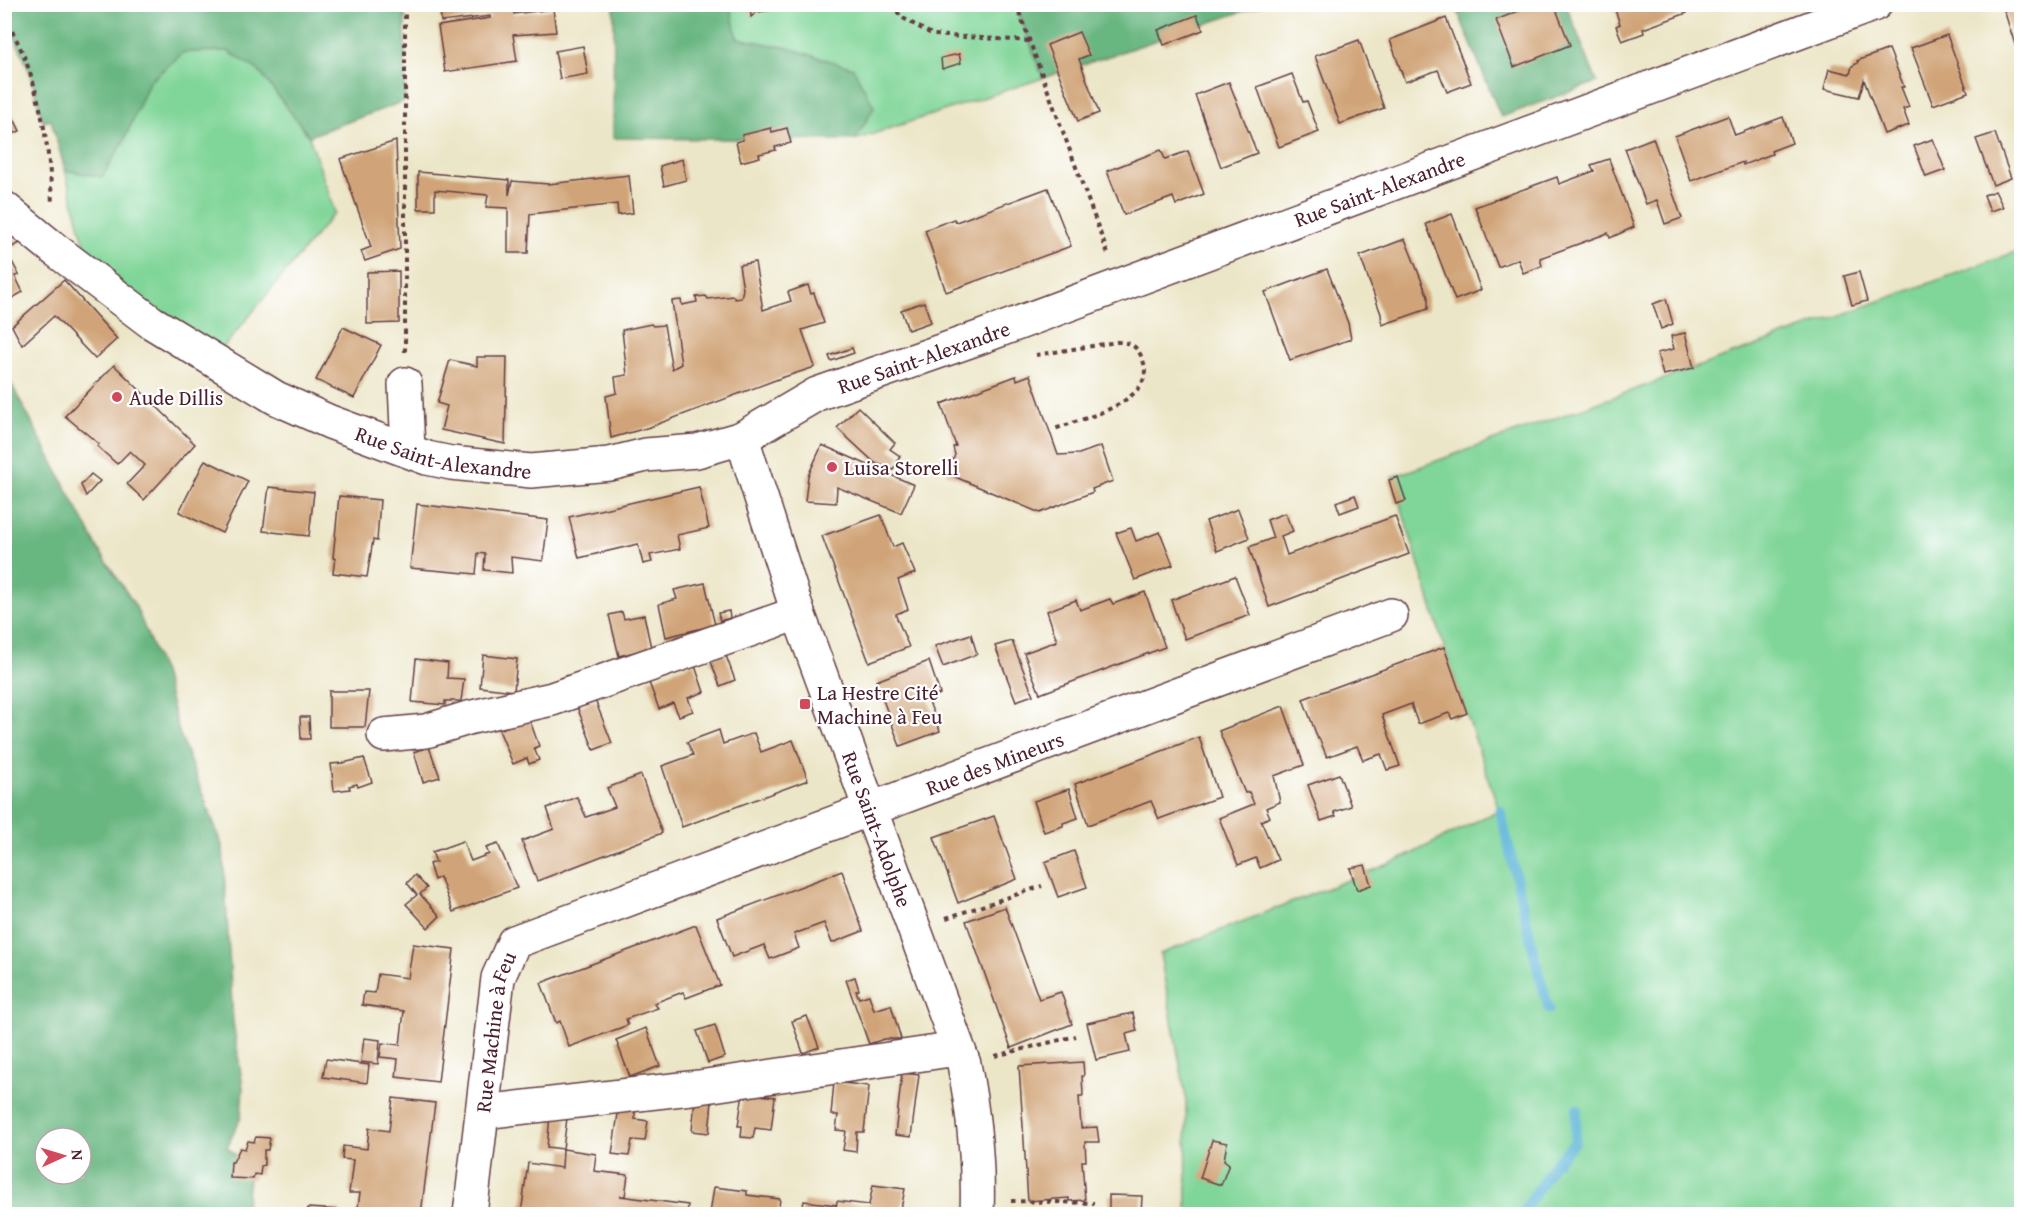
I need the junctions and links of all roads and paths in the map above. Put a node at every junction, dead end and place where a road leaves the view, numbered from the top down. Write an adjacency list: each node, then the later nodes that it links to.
1 (405, 4): 11 (path)
2 (892, 4): 6 (path)
3 (1016, 4): 6 (path)
4 (1875, 4): 9 (street, Rue Saint-Alexandre)
5 (4, 15): 8 (path)
6 (1030, 41): 9 (path)
7 (4, 208): 8 (street, Rue Saint-Alexandre)
8 (53, 248): 14 (street, Rue Saint-Alexandre)
9 (1120, 284): 13 (street, Rue Saint-Alexandre)
10 (1035, 355): 12 (path)
11 (405, 384): 14 (street)
12 (1055, 429)
13 (741, 438): 14 (street, Rue Saint-Alexandre); 15 (street, Rue Saint-Adolphe)
14 (408, 450)
15 (798, 613): 17 (street); 18 (street, Rue Saint-Adolphe)
16 (1391, 615): 18 (street, Rue des Mineurs)
17 (384, 735)
18 (871, 810): 20 (street, Rue des Mineurs); 21 (street, Rue Saint-Adolphe)
19 (1042, 886): 21 (path)
20 (599, 910): 24 (street, Rue Machine à Feu)
21 (914, 929): 23 (street, Rue Saint-Adolphe)
22 (1076, 1036): 23 (path)
23 (961, 1056): 24 (street); 26 (street, Rue Saint-Adolphe)
24 (483, 1112): 27 (street, Rue Machine à Feu)
25 (1094, 1203): 26 (path)
26 (977, 1208)
27 (470, 1215)

